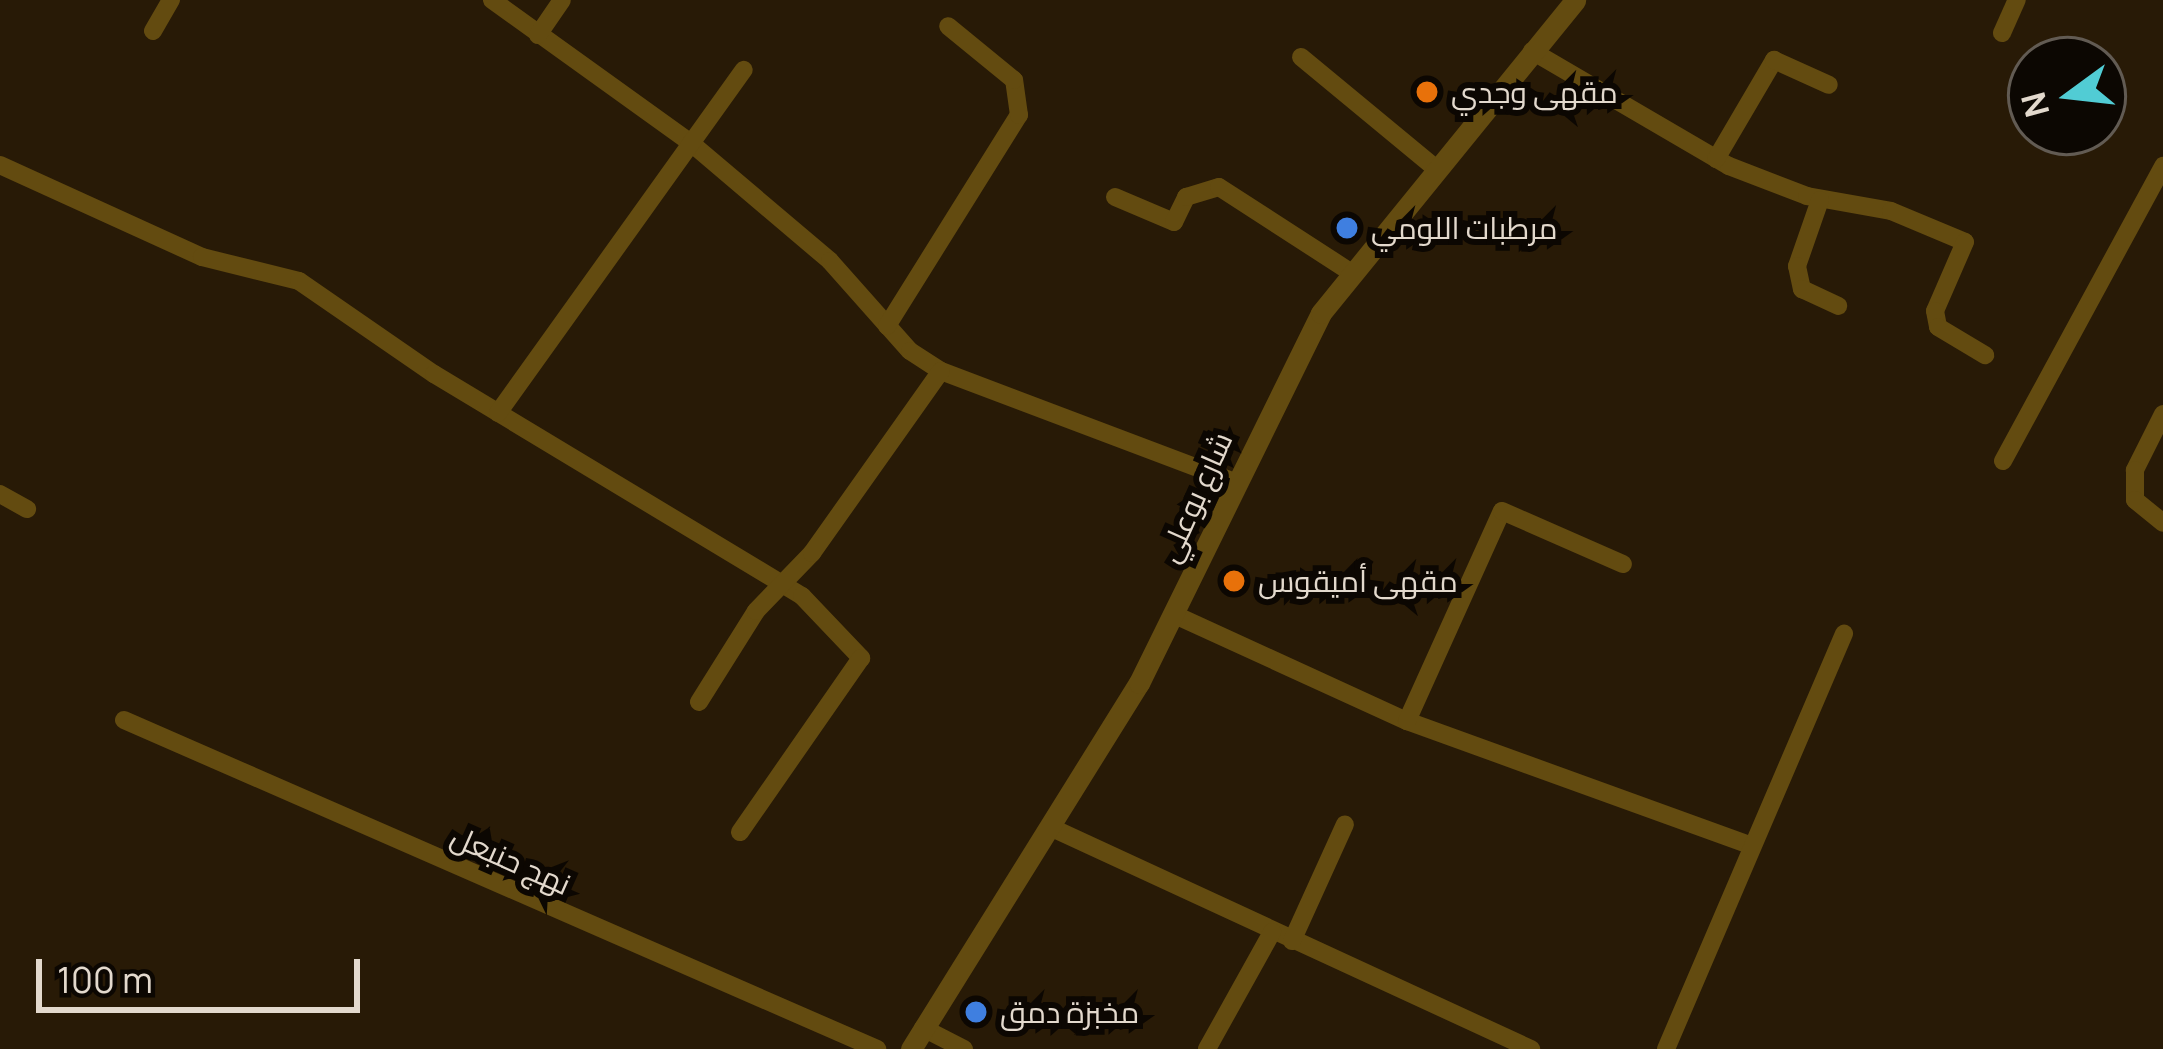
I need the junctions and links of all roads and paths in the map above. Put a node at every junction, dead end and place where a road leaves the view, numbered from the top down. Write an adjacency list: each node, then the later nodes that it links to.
1 (171, 0): 7 (street)
2 (492, 0): 9 (street)
3 (562, 0): 9 (street)
4 (1575, 0): 10 (street, شارع بوعلي)
5 (2018, 0): 8 (street)
6 (948, 26): 23 (street)
7 (153, 32)
8 (2002, 33)
9 (538, 35): 14 (street)
10 (1532, 51): 15 (street); 18 (street, شارع بوعلي)
11 (1301, 57): 18 (street)
12 (744, 70): 14 (street)
13 (1829, 85): 15 (street)
14 (692, 143): 23 (street); 26 (street)
15 (1716, 159): 20 (street)
16 (0, 165): 26 (street)
17 (2163, 166): 28 (street)
18 (1434, 167): 21 (street, شارع بوعلي)
19 (1115, 197): 21 (street)
20 (1820, 200): 22 (street); 24 (street)
21 (1349, 271): 29 (street, شارع بوعلي)
22 (1838, 305)
23 (887, 326): 25 (street)
24 (1985, 355)
25 (941, 371): 29 (street); 34 (street)
26 (498, 412): 34 (street)
27 (2163, 414): 32 (street)
28 (2003, 461)
29 (1234, 482): 35 (street, شارع بوعلي)
30 (0, 494): 31 (street)
31 (27, 509)
32 (2163, 523)
33 (1623, 564): 39 (street)
34 (786, 585): 37 (street); 42 (street)
35 (1175, 615): 39 (street); 41 (street, شارع بوعلي)
36 (1844, 633): 43 (street)
37 (699, 702)
38 (124, 719): 48 (street, نهج حنبعل)
39 (1407, 721): 43 (street)
40 (1345, 824): 45 (street)
41 (1050, 827): 44 (street); 46 (street, شارع بوعلي)
42 (740, 832)
43 (1749, 844): 54 (street)
44 (1272, 932): 45 (street); 51 (street)
45 (1292, 941): 47 (street)
46 (923, 1028): 49 (street, شارع بوعلي); 50 (street)
47 (1484, 1029): 52 (street); 53 (street)
48 (877, 1049)
49 (910, 1049)
50 (964, 1049)
51 (1207, 1049)
52 (1474, 1049)
53 (1531, 1049)
54 (1666, 1049)

